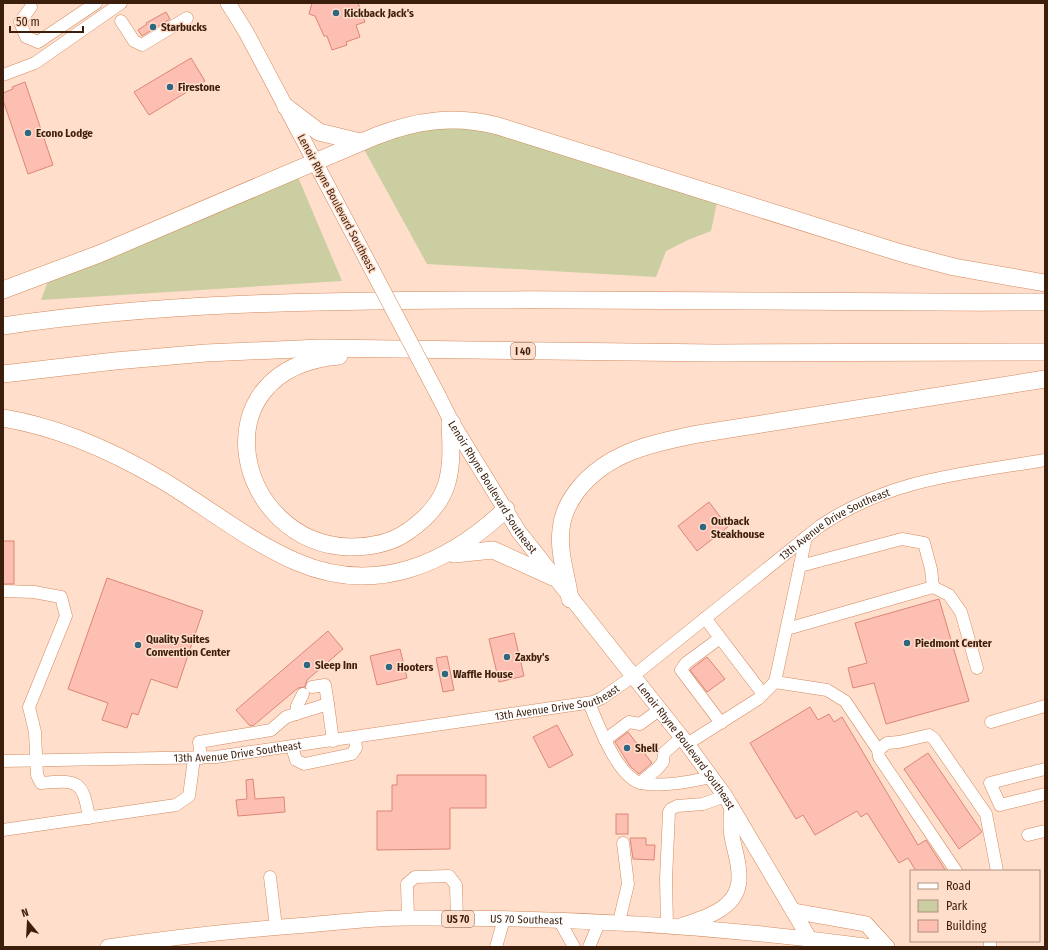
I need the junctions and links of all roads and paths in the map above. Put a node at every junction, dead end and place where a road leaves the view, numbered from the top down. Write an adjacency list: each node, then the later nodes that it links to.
1 (96, 3): 4 (street)
2 (121, 3): 7 (street)
3 (228, 3): 8 (main road, Lenoir Rhyne Boulevard Southeast)
4 (32, 4)
5 (187, 18): 6 (street)
6 (121, 21)
7 (3, 75)
8 (286, 107): 9 (highway); 10 (main road, Lenoir Rhyne Boulevard Southeast)
9 (360, 142): 10 (highway); 11 (highway)
10 (315, 163): 12 (highway); 20 (main road, Lenoir Rhyne Boulevard Southeast, bridge)
11 (1045, 283)
12 (3, 290)
13 (1045, 302): 14 (highway)
14 (3, 326)
15 (393, 348): 16 (highway, I 40); 17 (highway, I 40); 20 (highway)
16 (1045, 352)
17 (3, 374)
18 (1045, 379): 29 (highway)
19 (3, 418): 24 (highway)
20 (452, 423): 22 (main road, Lenoir Rhyne Boulevard Southeast)
21 (1045, 460): 23 (street, 13th Avenue Drive Southeast)
22 (506, 509): 24 (highway); 26 (main road, Lenoir Rhyne Boulevard Southeast)
23 (806, 537): 25 (street); 30 (street, 13th Avenue Drive Southeast)
24 (435, 560): 26 (highway)
25 (800, 566): 27 (street); 31 (street)
26 (553, 577): 29 (main road, Lenoir Rhyne Boulevard Southeast)
27 (933, 587): 31 (street); 33 (street)
28 (3, 591): 52 (street)
29 (570, 599): 34 (main road, Lenoir Rhyne Boulevard Southeast)
30 (706, 618): 32 (street); 34 (street, 13th Avenue Drive Southeast)
31 (787, 629): 35 (street)
32 (720, 638): 36 (street); 43 (street)
33 (977, 668)
34 (632, 677): 38 (street, 13th Avenue Drive Southeast); 40 (main road, Lenoir Rhyne Boulevard Southeast)
35 (776, 682): 36 (street); 49 (street)
36 (763, 694): 43 (street)
37 (328, 704): 41 (street); 41 (street); 46 (street)
38 (588, 704): 44 (street, 13th Avenue Drive Southeast); 45 (street)
39 (1045, 706): 42 (street)
40 (659, 710): 45 (street); 47 (main road, Lenoir Rhyne Boulevard Southeast)
41 (296, 714): 50 (street)
42 (991, 722)
43 (721, 723): 47 (street)
44 (355, 738): 46 (street, 13th Avenue Drive Southeast); 48 (street)
45 (606, 740): 55 (street)
46 (333, 741): 48 (street, 13th Avenue Drive Southeast)
47 (684, 741): 54 (main road, Lenoir Rhyne Boulevard Southeast); 55 (street)
48 (292, 747): 50 (street, 13th Avenue Drive Southeast)
49 (878, 750): 63 (street); 64 (street)
50 (197, 758): 52 (street, 13th Avenue Drive Southeast); 58 (street)
51 (3, 761): 52 (street, 13th Avenue Drive Southeast)
52 (35, 761): 58 (street)
53 (1045, 769): 56 (street)
54 (711, 777): 55 (street); 57 (main road, Lenoir Rhyne Boulevard Southeast)
55 (640, 783)
56 (1045, 794)
57 (728, 802): 66 (main road, Lenoir Rhyne Boulevard Southeast); 73 (main road); 73 (street)
58 (89, 818): 59 (street)
59 (3, 830)
60 (1045, 831): 61 (street)
61 (1028, 835)
62 (623, 844): 72 (street)
63 (955, 870)
64 (998, 870)
65 (270, 877): 74 (street)
66 (793, 911): 75 (main road, Lenoir Rhyne Boulevard Southeast); 81 (main road)
67 (408, 918): 68 (main road, US 70 Southeast / US 70); 68 (street); 74 (main road, US 70 Southeast / US 70)
68 (457, 919): 69 (main road, US 70 Southeast / US 70)
69 (504, 919): 70 (main road, US 70 Southeast / US 70); 77 (street)
70 (559, 920): 71 (main road, US 70 Southeast / US 70); 78 (street)
71 (600, 922): 72 (main road, US 70 Southeast / US 70); 79 (street)
72 (619, 922): 73 (main road, US 70 Southeast / US 70)
73 (671, 927): 75 (main road, US 70 Southeast / US 70)
74 (276, 928): 76 (main road, US 70 Southeast / US 70)
75 (812, 943): 80 (main road, US 70 Southeast / US 70)
76 (108, 947)
77 (496, 947)
78 (574, 947)
79 (589, 947)
80 (873, 947)
81 (887, 947)

